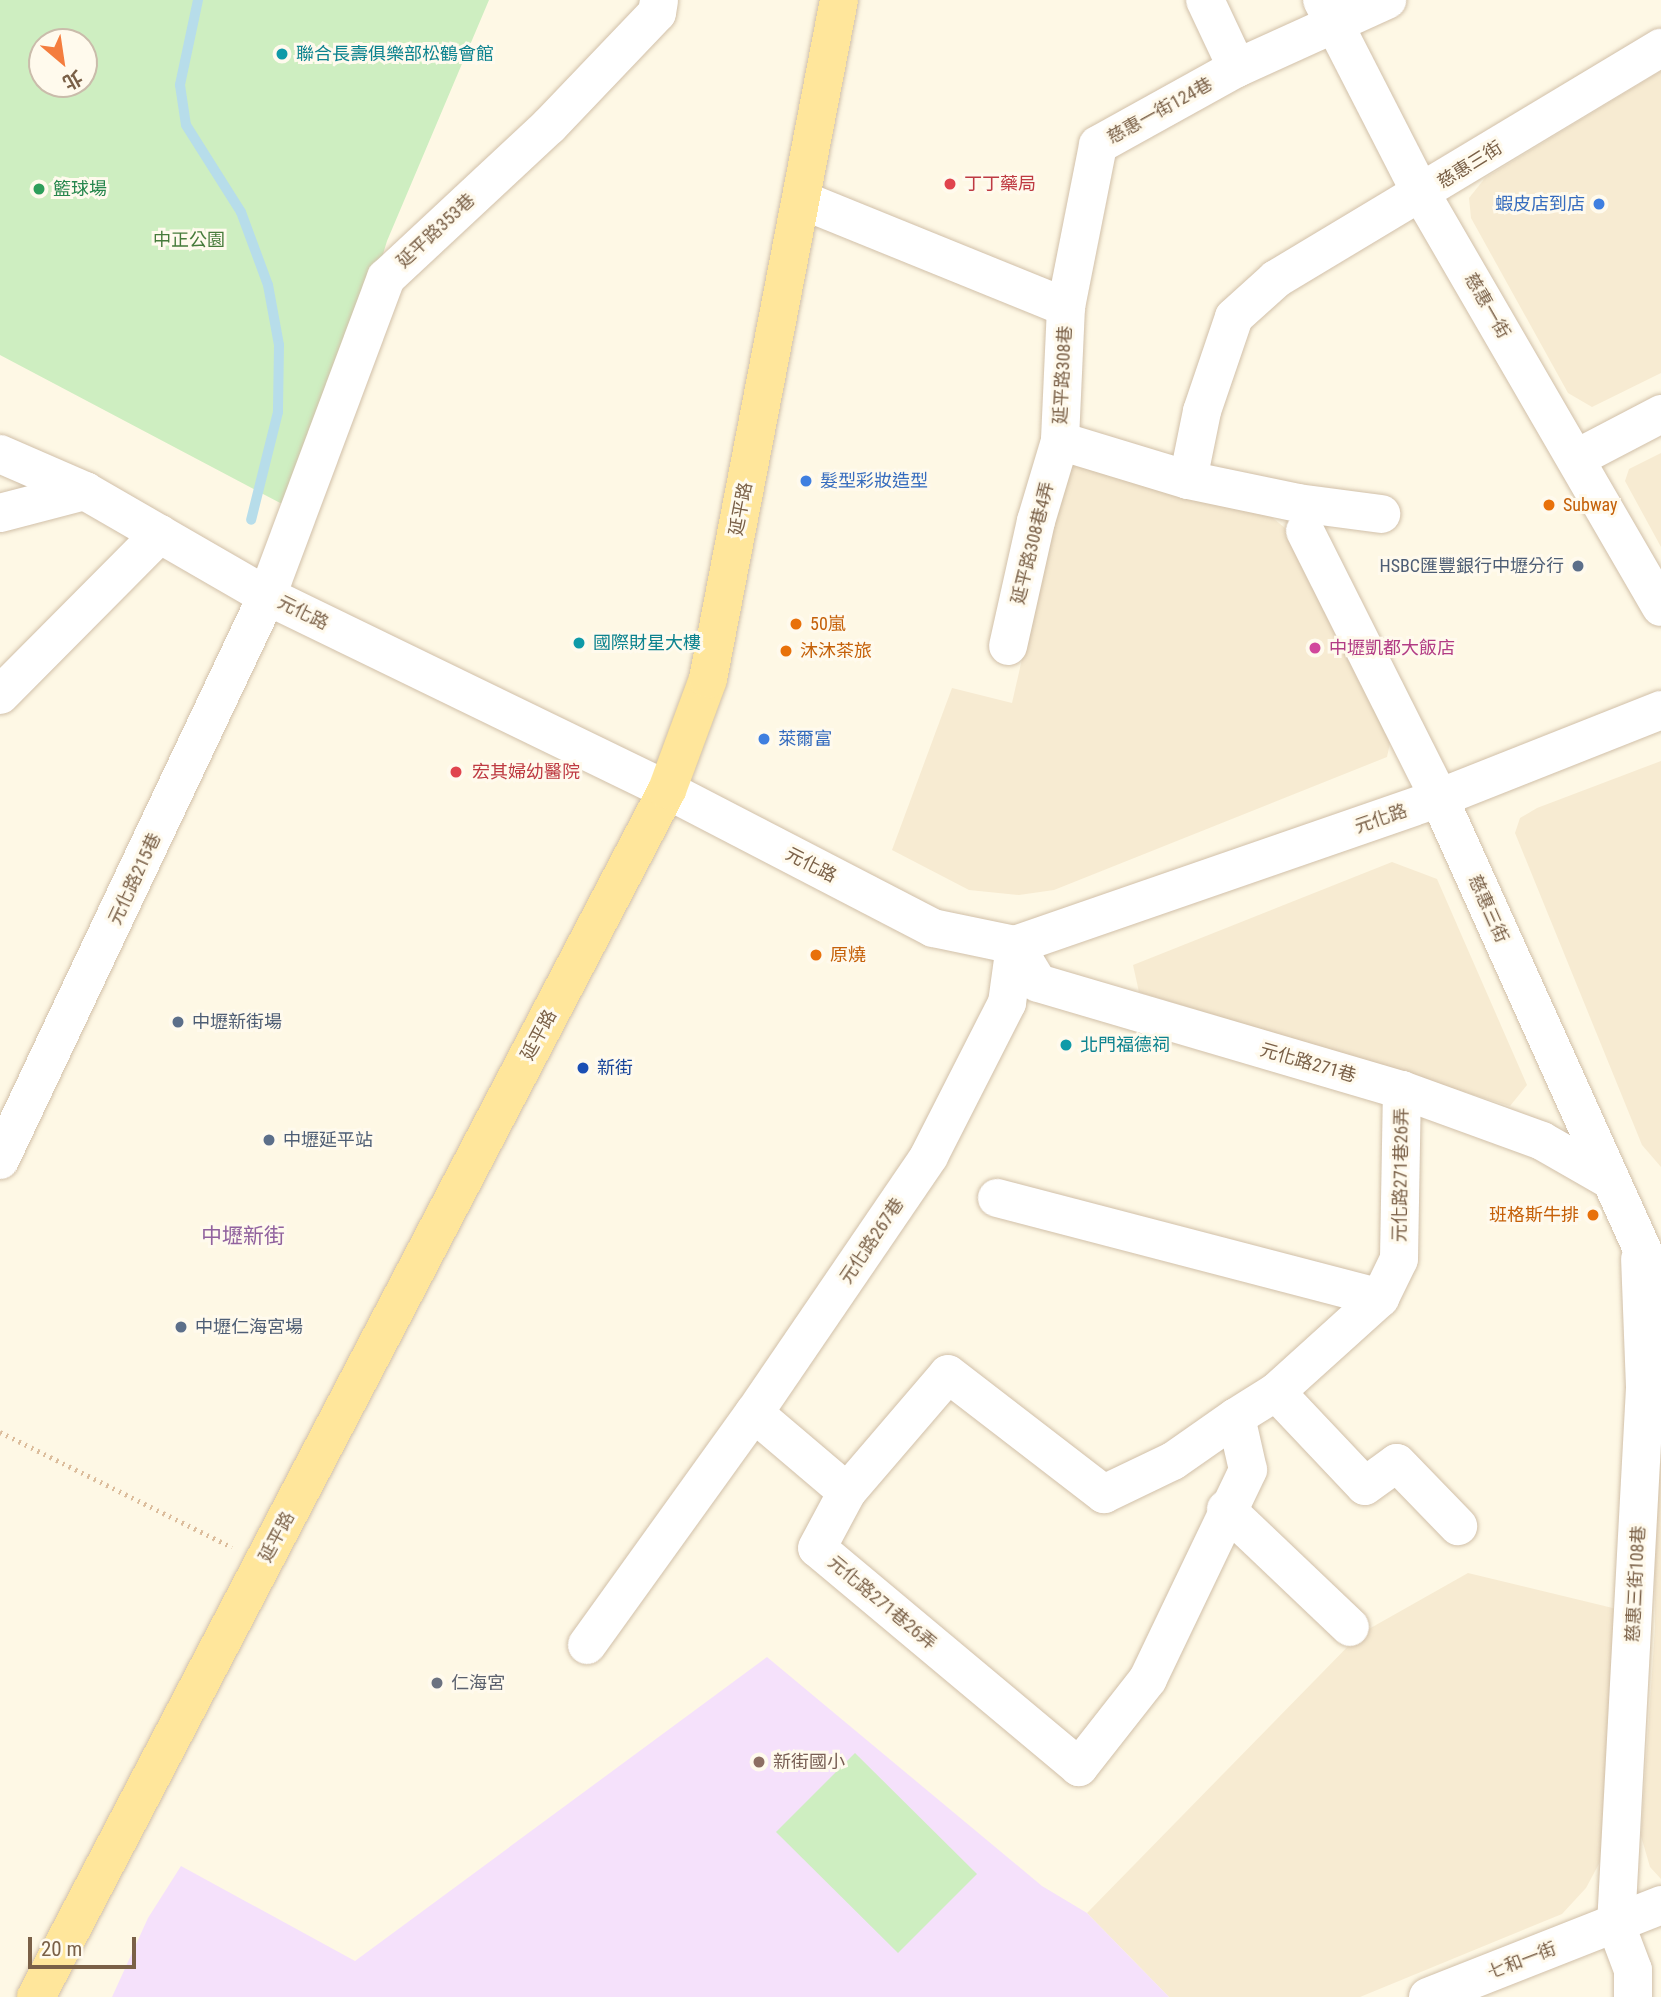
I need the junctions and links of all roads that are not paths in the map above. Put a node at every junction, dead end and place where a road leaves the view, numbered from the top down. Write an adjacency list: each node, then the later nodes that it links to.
1 (659, 0): 21 (street, 延平路353巷)
2 (839, 0): 9 (main road, 延平路)
3 (1205, 0): 7 (street)
4 (1387, 0): 5 (street, 慈惠一街124巷)
5 (1328, 14): 7 (street, 慈惠一街124巷); 8 (street, 慈惠一街)
6 (1661, 48): 8 (street, 慈惠三街)
7 (1237, 68): 10 (street, 慈惠一街124巷)
8 (1422, 194): 14 (street, 慈惠一街); 15 (street, 慈惠三街)
9 (802, 200): 10 (street, 延平路308巷); 26 (main road, 延平路)
10 (1066, 307): 12 (street, 延平路308巷)
11 (1661, 414): 14 (street)
12 (1060, 441): 15 (street, 延平路308巷); 23 (street, 延平路308巷4弄)
13 (0, 454): 16 (street, 元化路)
14 (1577, 458): 22 (street, 慈惠一街)
15 (1188, 480): 18 (street, 延平路308巷)
16 (85, 491): 17 (street); 20 (street, 元化路)
17 (0, 513)
18 (1381, 514)
19 (1305, 531): 27 (street, 慈惠三街)
20 (160, 534): 21 (street, 元化路); 24 (street)
21 (267, 596): 26 (street, 元化路); 30 (street, 元化路215巷)
22 (1661, 607)
23 (1008, 646)
24 (0, 695)
25 (1661, 710): 27 (street, 元化路)
26 (667, 790): 28 (street, 元化路); 46 (main road, 延平路)
27 (1439, 798): 28 (street, 元化路); 31 (street, 慈惠三街)
28 (1015, 945): 29 (street, 元化路271巷); 37 (street, 元化路267巷)
29 (1402, 1090): 31 (street, 元化路271巷); 35 (street, 元化路271巷26弄)
30 (0, 1160)
31 (1610, 1180): 33 (street, 慈惠三街)
32 (997, 1198): 35 (street)
33 (1650, 1238): 34 (street, 慈惠三街); 45 (street, 慈惠三街108巷)
34 (1661, 1291)
35 (1380, 1298): 36 (street, 元化路271巷26弄)
36 (1276, 1392): 38 (street, 元化路271巷26弄); 41 (street)
37 (754, 1413): 39 (street); 43 (street, 元化路267巷)
38 (1236, 1417): 39 (street, 元化路271巷26弄); 40 (street, 元化路271巷26弄)
39 (847, 1492): 40 (street, 元化路271巷26弄)
40 (1226, 1509): 42 (street)
41 (1458, 1525)
42 (1350, 1628)
43 (587, 1645)
44 (1661, 1905): 45 (street, 七和一街)
45 (1616, 1925): 47 (street, 七和一街); 48 (street)
46 (36, 1997)
47 (1428, 1997)
48 (1633, 1997)

